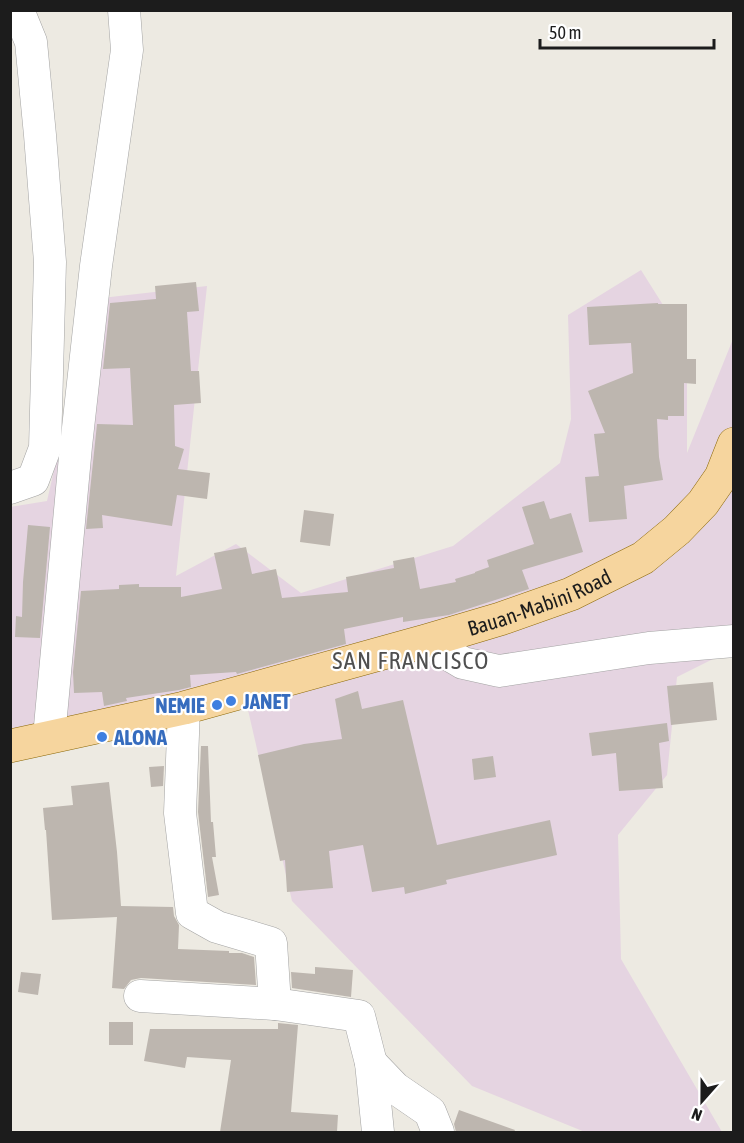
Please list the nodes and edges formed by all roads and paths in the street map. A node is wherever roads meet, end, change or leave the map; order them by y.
1 (18, 10) edge
2 (124, 10) edge
3 (734, 444) edge
4 (10, 488) edge
5 (734, 640) edge
6 (426, 641) junction
7 (184, 708) junction
8 (49, 737) junction
9 (10, 746) edge
10 (140, 996) dead end
11 (275, 1004) junction
12 (371, 1063) junction
13 (378, 1132) edge
14 (438, 1132) edge

1 - 4 street
2 - 8 street
3 - 6 main road, Bauan-Mabini Road
5 - 6 street
6 - 7 main road, Bauan-Mabini Road
7 - 8 main road, Bauan-Mabini Road
7 - 11 street
8 - 9 main road, Bauan-Mabini Road
10 - 11 street
11 - 12 street
12 - 13 street
12 - 14 street

